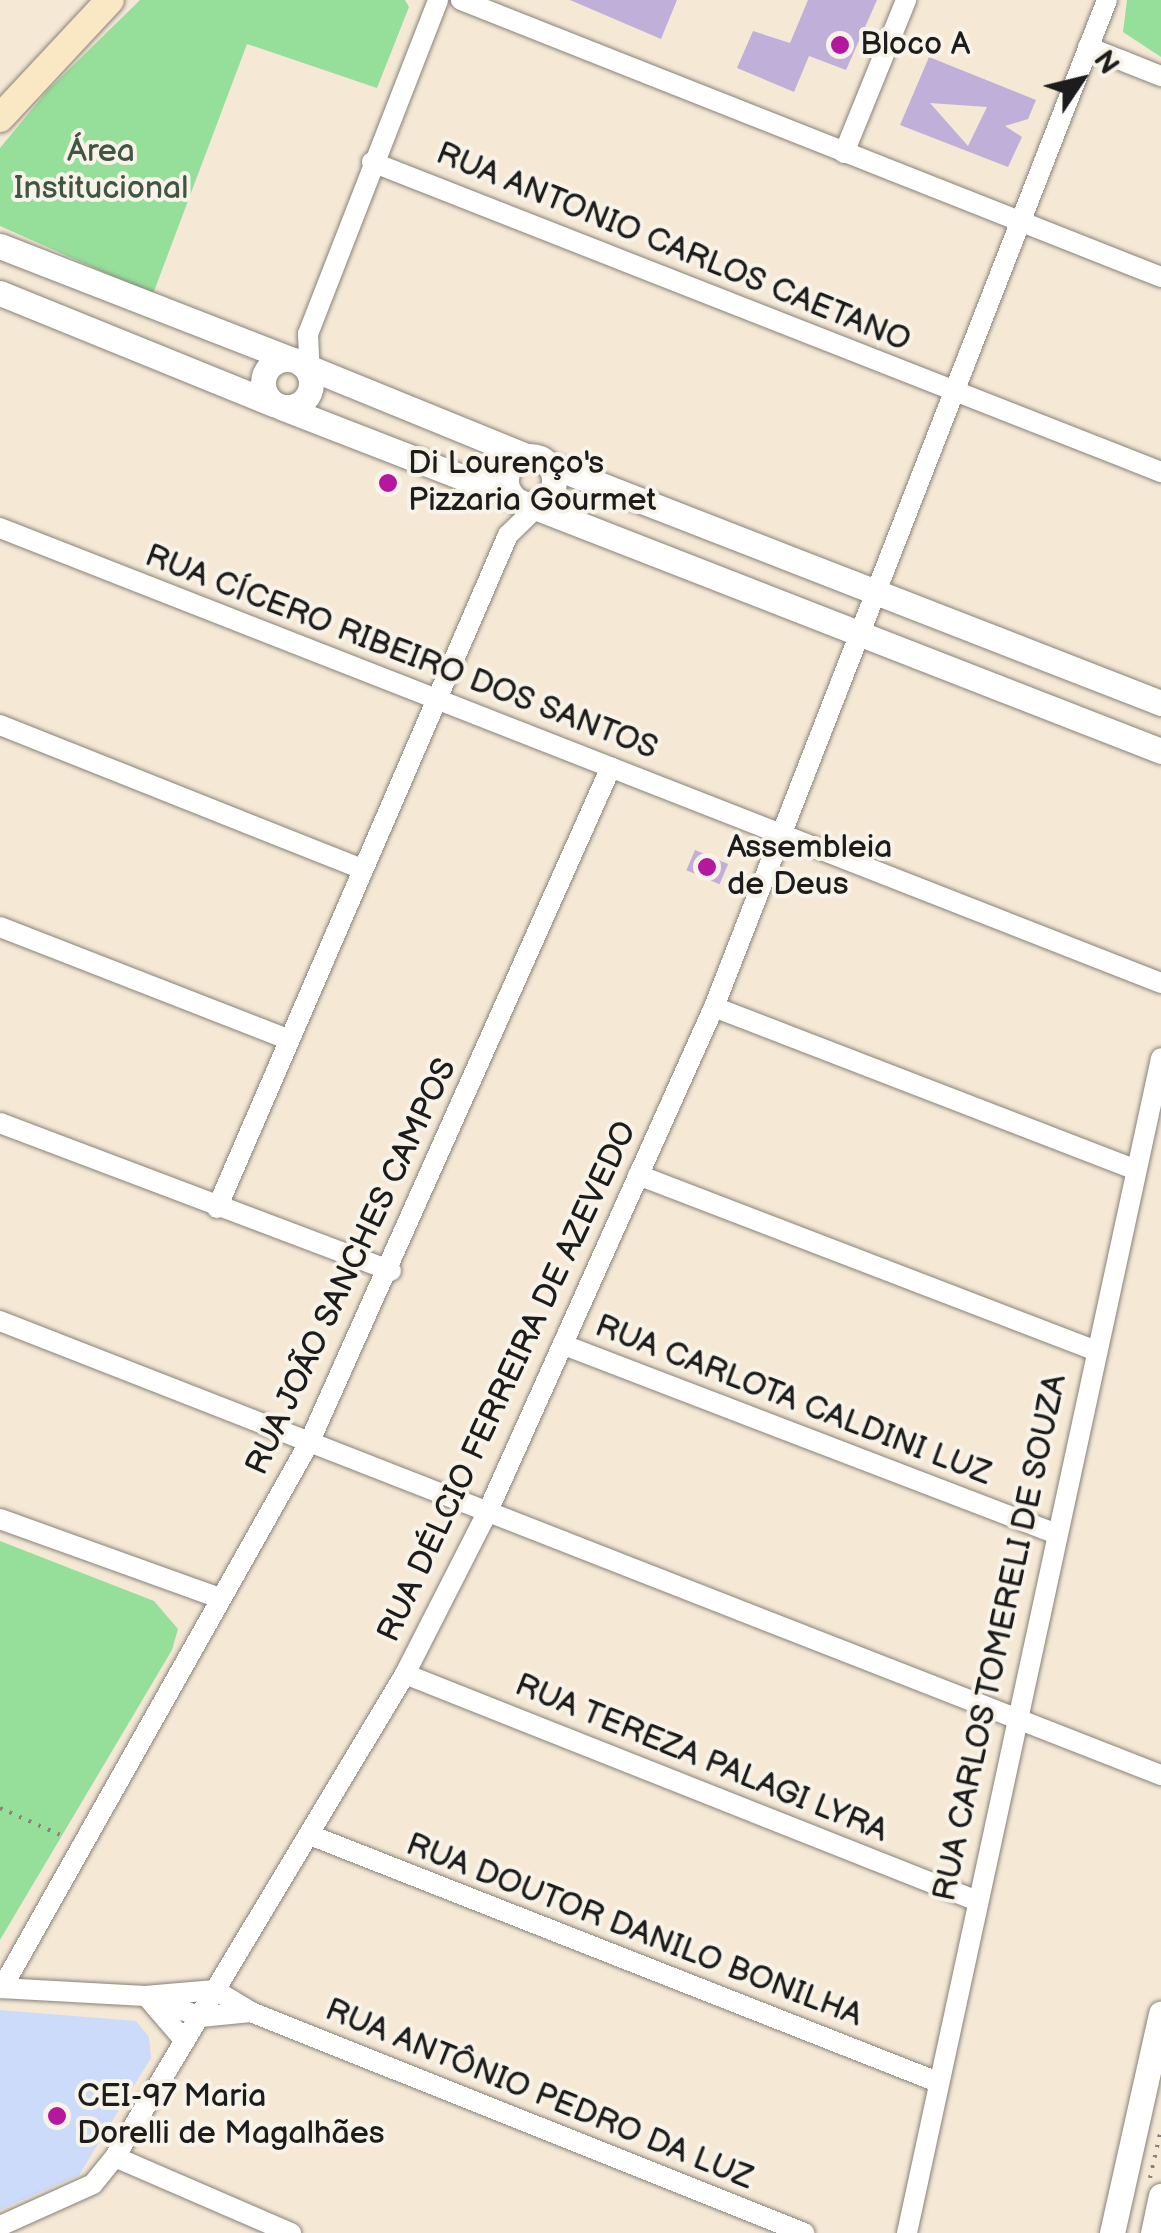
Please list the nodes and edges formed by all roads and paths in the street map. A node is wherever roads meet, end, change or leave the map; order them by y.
1 (110, 0) edge
2 (438, 0) edge
3 (460, 0) edge
4 (906, 0) edge
5 (1106, 0) edge
6 (1088, 47) junction
7 (1161, 76) edge
8 (0, 118) edge
9 (844, 152) junction
10 (372, 162) junction
11 (1019, 221) junction
12 (0, 246) edge
13 (1161, 277) edge
14 (0, 293) edge
15 (295, 365) junction
16 (952, 391) junction
17 (277, 405) junction
18 (538, 460) junction
19 (1161, 472) edge
20 (522, 497) junction
21 (0, 528) edge
22 (508, 535) junction
23 (874, 592) junction
24 (858, 633) junction
25 (434, 699) junction
26 (1161, 703) edge
27 (0, 726) edge
28 (1161, 751) edge
29 (611, 767) junction
30 (782, 832) junction
31 (361, 869) junction
32 (0, 927) edge
33 (1161, 983) edge
34 (714, 1006) junction
35 (288, 1039) junction
36 (1161, 1058) edge
37 (0, 1123) edge
38 (1134, 1169) junction
39 (638, 1175) junction
40 (217, 1208) junction
41 (391, 1271) junction
42 (0, 1321) edge
43 (564, 1345) junction
44 (1094, 1350) junction
45 (309, 1443) junction
46 (488, 1511) junction
47 (0, 1519) edge
48 (1057, 1534) junction
49 (220, 1598) junction
50 (405, 1674) junction
51 (1019, 1717) junction
52 (1161, 1775) edge
53 (0, 1808) edge
54 (310, 1835) junction
55 (81, 1844) junction
56 (974, 1900) junction
57 (229, 1968) junction
58 (1, 1988) edge
59 (215, 1990) junction
60 (145, 1996) junction
61 (251, 2012) junction
62 (1161, 2014) edge
63 (200, 2016) junction
64 (185, 2041) junction
65 (936, 2082) junction
66 (115, 2156) junction
67 (1161, 2196) edge
68 (0, 2226) edge
69 (291, 2233) edge
70 (804, 2233) edge
71 (907, 2233) edge
72 (1112, 2233) edge
73 (1153, 2233) edge

1 - 8 main road
2 - 10 street
3 - 9 street
4 - 9 street
5 - 6 street, RUA DÉLCIO FERREIRA DE AZEVEDO
6 - 7 street
6 - 11 street, RUA DÉLCIO FERREIRA DE AZEVEDO
9 - 11 street
10 - 15 street
10 - 16 street, RUA ANTONIO CARLOS CAETANO
11 - 13 street
11 - 16 street, RUA DÉLCIO FERREIRA DE AZEVEDO
12 - 15 street
14 - 17 street
15 - 17 street
15 - 17 street
15 - 18 street
16 - 19 street, RUA ANTONIO CARLOS CAETANO
16 - 23 street, RUA DÉLCIO FERREIRA DE AZEVEDO
17 - 20 street
18 - 20 street
18 - 20 street
18 - 23 street
20 - 22 street
20 - 22 street
20 - 24 street
21 - 25 street, RUA CÍCERO RIBEIRO DOS SANTOS
22 - 25 street
23 - 24 street, RUA DÉLCIO FERREIRA DE AZEVEDO
23 - 26 street
24 - 28 street
24 - 30 street, RUA DÉLCIO FERREIRA DE AZEVEDO
25 - 29 street, RUA CÍCERO RIBEIRO DOS SANTOS
25 - 31 street
27 - 31 street
29 - 30 street, RUA CÍCERO RIBEIRO DOS SANTOS
29 - 41 street, RUA JOÃO SANCHES CAMPOS
30 - 33 street, RUA CÍCERO RIBEIRO DOS SANTOS
30 - 34 street, RUA DÉLCIO FERREIRA DE AZEVEDO
31 - 35 street
32 - 35 street
34 - 38 street
34 - 39 street, RUA DÉLCIO FERREIRA DE AZEVEDO
35 - 40 street
36 - 38 street, RUA CARLOS TOMERELI DE SOUZA
37 - 40 street
38 - 44 street, RUA CARLOS TOMERELI DE SOUZA
39 - 43 street, RUA DÉLCIO FERREIRA DE AZEVEDO
39 - 44 street
40 - 41 street
41 - 45 street, RUA JOÃO SANCHES CAMPOS
42 - 45 street
43 - 46 street, RUA DÉLCIO FERREIRA DE AZEVEDO
43 - 48 street, RUA CARLOTA CALDINI LUZ
44 - 48 street, RUA CARLOS TOMERELI DE SOUZA
45 - 46 street
45 - 49 street, RUA JOÃO SANCHES CAMPOS
46 - 50 street, RUA DÉLCIO FERREIRA DE AZEVEDO
46 - 51 street
47 - 49 street
48 - 51 street, RUA CARLOS TOMERELI DE SOUZA
49 - 55 street, RUA JOÃO SANCHES CAMPOS
50 - 54 street, RUA DÉLCIO FERREIRA DE AZEVEDO
50 - 56 street, RUA TEREZA PALAGI LYRA
51 - 52 street
51 - 56 street, RUA CARLOS TOMERELI DE SOUZA
53 - 55 path
54 - 57 street, RUA DÉLCIO FERREIRA DE AZEVEDO
54 - 65 street, RUA DOUTOR DANILO BONILHA
55 - 58 street, RUA JOÃO SANCHES CAMPOS
56 - 65 street, RUA CARLOS TOMERELI DE SOUZA
57 - 59 street, RUA DÉLCIO FERREIRA DE AZEVEDO
57 - 61 street
58 - 60 street, RUA ANTÔNIO PEDRO DA LUZ
59 - 60 street, RUA ANTÔNIO PEDRO DA LUZ
59 - 61 street, RUA ANTÔNIO PEDRO DA LUZ
59 - 63 street, RUA DÉLCIO FERREIRA DE AZEVEDO
60 - 63 street, RUA ANTÔNIO PEDRO DA LUZ
60 - 64 street
61 - 63 street, RUA ANTÔNIO PEDRO DA LUZ
61 - 70 street, RUA ANTÔNIO PEDRO DA LUZ
62 - 72 street
63 - 64 street, RUA DÉLCIO FERREIRA DE AZEVEDO
64 - 66 street, RUA DÉLCIO FERREIRA DE AZEVEDO
65 - 71 street, RUA CARLOS TOMERELI DE SOUZA
66 - 68 street, RUA DÉLCIO FERREIRA DE AZEVEDO
66 - 69 street
67 - 73 street

